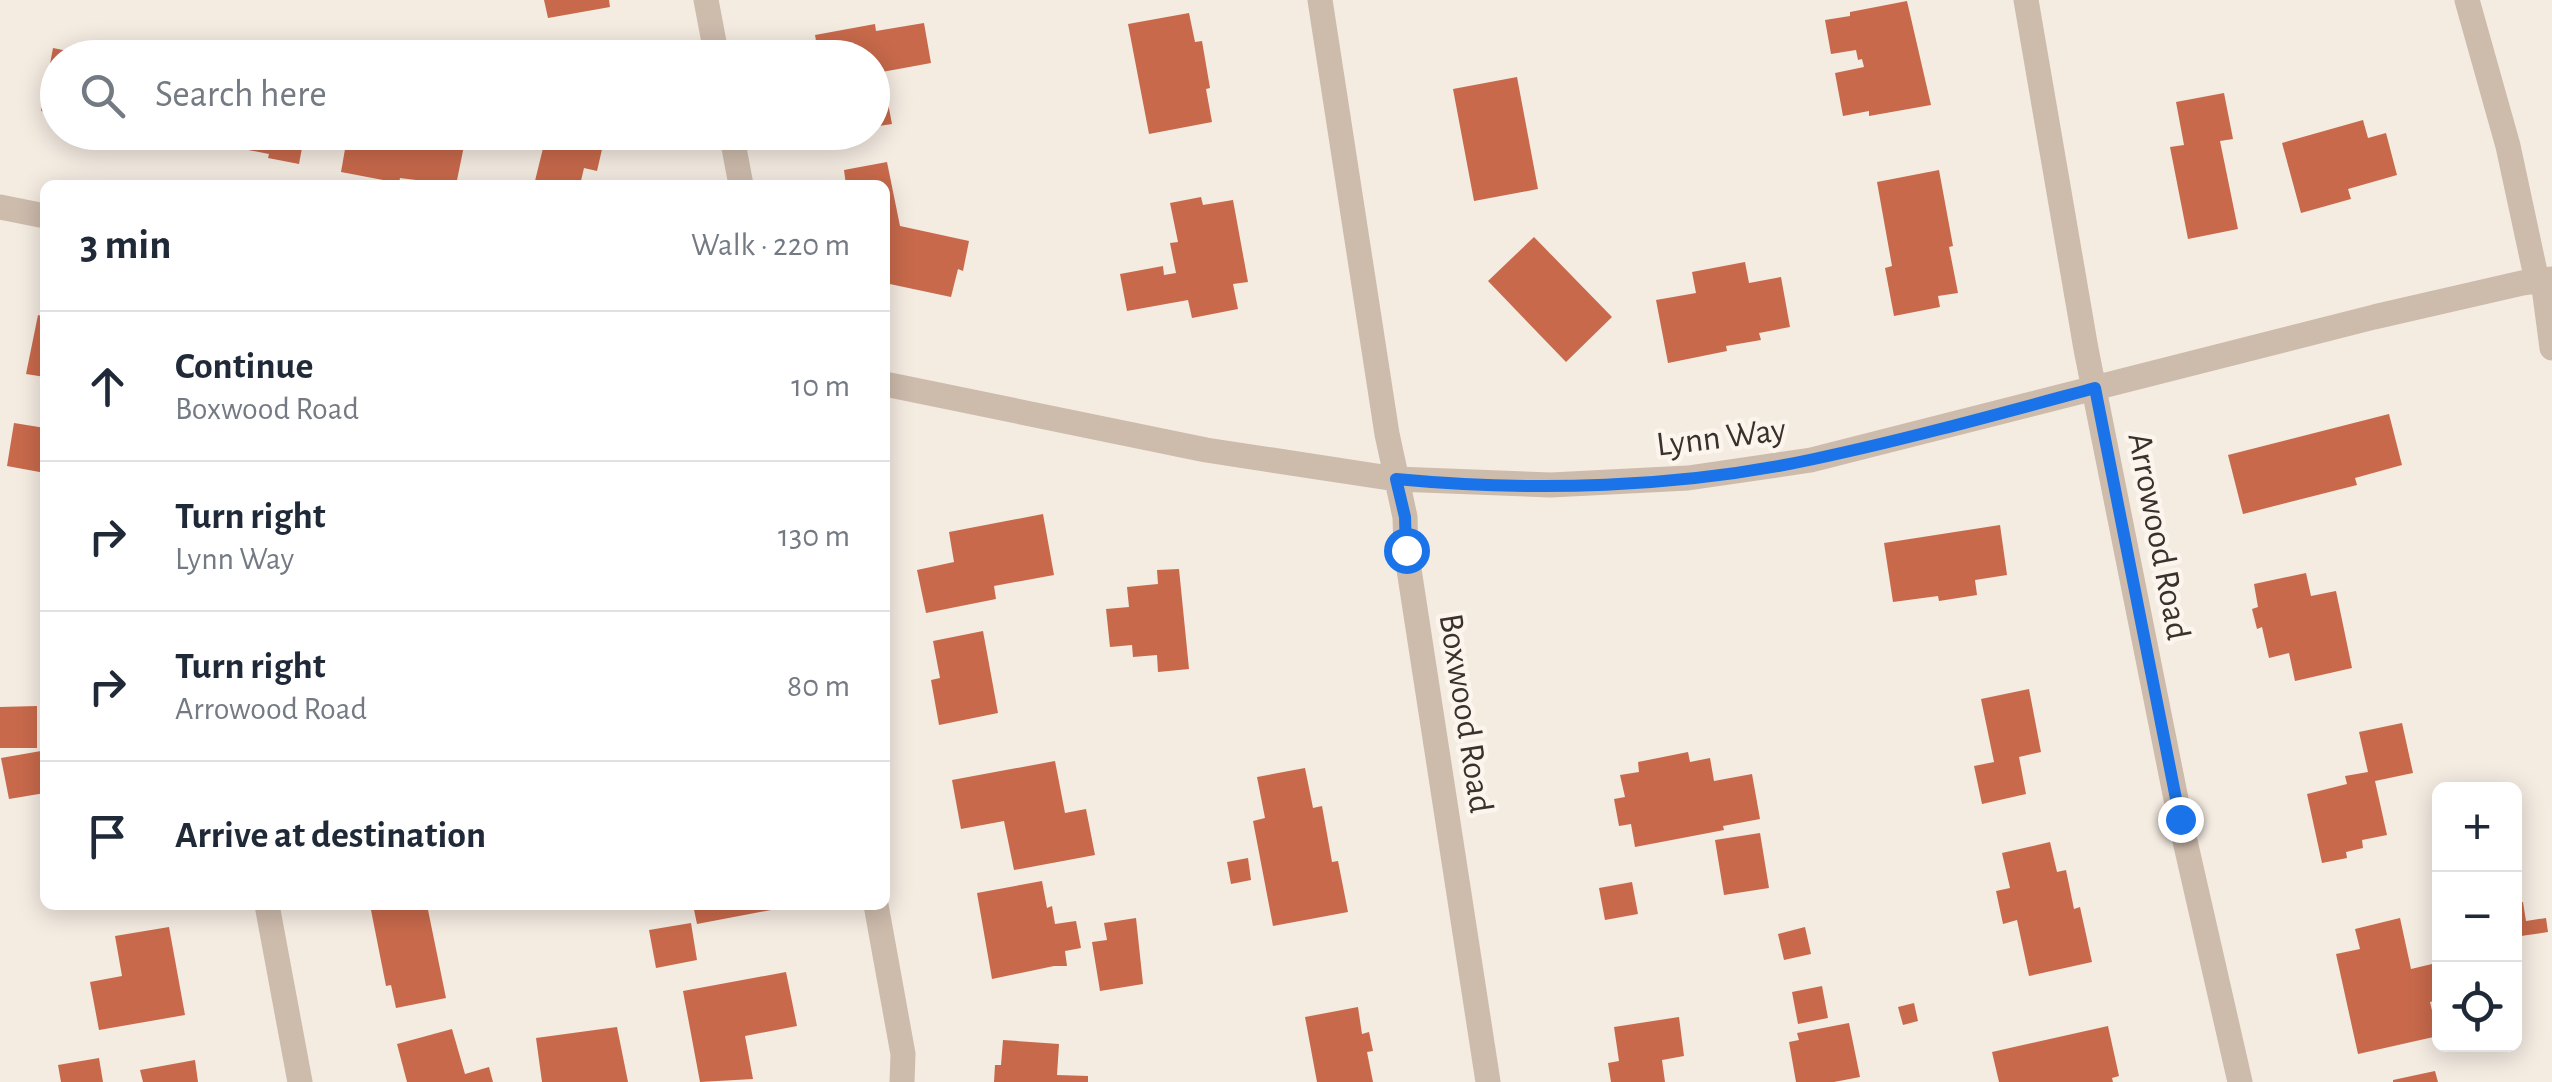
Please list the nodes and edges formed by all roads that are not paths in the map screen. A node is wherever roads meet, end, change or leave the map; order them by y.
1 (706, 0) edge
2 (1320, 0) edge
3 (2026, 0) edge
4 (2468, 0) edge
5 (714, 40) edge
6 (734, 150) edge
7 (740, 180) edge
8 (0, 207) edge
9 (40, 215) edge
10 (2544, 280) edge
11 (2552, 348) edge
12 (890, 385) edge
13 (2095, 388) junction
14 (1396, 479) junction
15 (268, 910) edge
16 (877, 910) edge
17 (300, 1082) edge
18 (902, 1082) edge
19 (1488, 1082) edge
20 (2240, 1082) edge

1 - 5 street
2 - 14 street, Boxwood Road
3 - 13 street, Arrowood Road
4 - 10 street
6 - 7 street
8 - 9 street
10 - 11 street
10 - 13 street, Lynn Way
12 - 14 street, Lynn Way
13 - 14 street, Lynn Way
13 - 20 street, Arrowood Road
14 - 19 street, Boxwood Road
15 - 17 street
16 - 18 street

